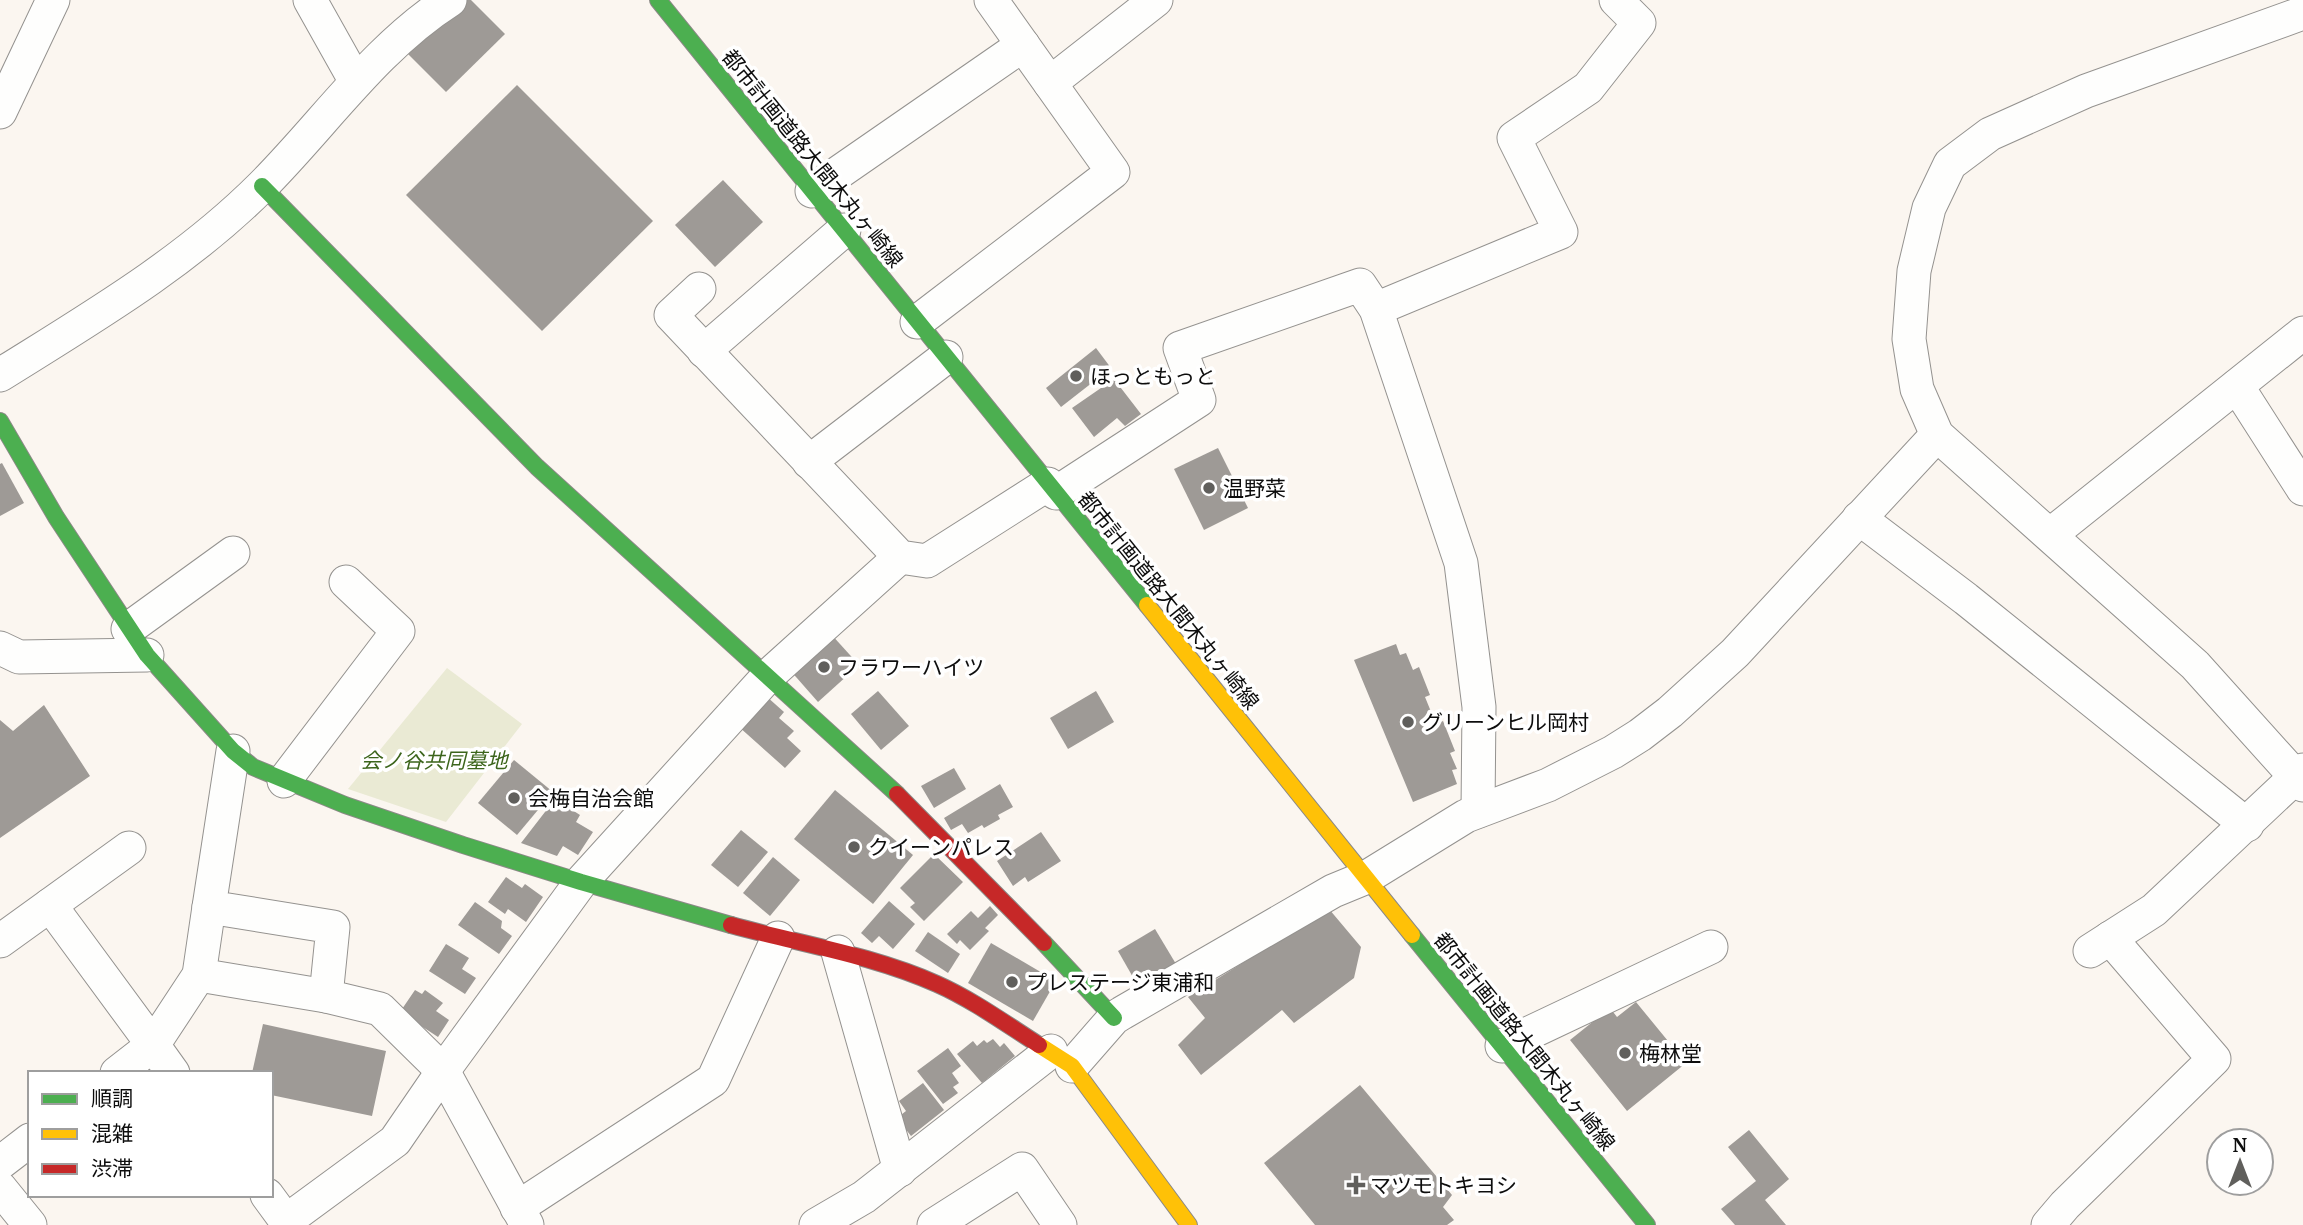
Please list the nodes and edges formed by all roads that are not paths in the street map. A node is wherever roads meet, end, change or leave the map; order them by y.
1 (53, 0) edge
2 (310, 0) edge
3 (450, 0) edge
4 (658, 0) edge
5 (991, 0) edge
6 (1156, 0) edge
7 (1616, 0) edge
8 (2303, 13) edge
9 (1023, 45) junction
10 (356, 82) junction
11 (1050, 83) junction
12 (0, 112) edge
13 (262, 186) junction
14 (812, 191) junction
15 (844, 230) junction
16 (699, 289) dead end
17 (1376, 309) junction
18 (918, 322) junction
19 (2303, 333) edge
20 (705, 351) junction
21 (946, 356) junction
22 (0, 375) edge
23 (2237, 386) junction
24 (0, 421) edge
25 (1937, 435) junction
26 (809, 461) junction
27 (1052, 488) junction
28 (2303, 489) edge
29 (1859, 518) junction
30 (2050, 535) junction
31 (233, 553) dead end
32 (900, 557) junction
33 (346, 582) dead end
34 (128, 629) junction
35 (0, 648) edge
36 (147, 656) junction
37 (768, 676) junction
38 (233, 751) junction
39 (2301, 777) edge
40 (284, 781) junction
41 (1478, 811) junction
42 (2247, 825) junction
43 (129, 848) dead end
44 (1367, 877) junction
45 (581, 881) junction
46 (50, 905) junction
47 (209, 907) junction
48 (778, 938) junction
49 (0, 941) edge
50 (1711, 947) dead end
51 (838, 952) junction
52 (199, 975) junction
53 (327, 996) junction
54 (1114, 1018) junction
55 (153, 1045) junction
56 (1502, 1046) junction
57 (1061, 1059) junction
58 (120, 1071) edge
59 (172, 1071) edge
60 (443, 1071) junction
61 (28, 1142) edge
62 (0, 1163) edge
63 (900, 1170) junction
64 (0, 1188) edge
65 (281, 1214) edge
66 (522, 1217) edge
67 (828, 1222) edge
68 (30, 1225) edge
69 (934, 1225) edge
70 (1060, 1225) edge
71 (1189, 1225) edge
72 (1647, 1225) edge
73 (2048, 1225) edge

1 - 12 street
2 - 10 street
3 - 10 street
4 - 14 street, 都市計画道路大間木丸ヶ崎線
5 - 9 street
6 - 11 street
7 - 17 street
8 - 25 street
9 - 11 street
9 - 14 street
10 - 13 street
11 - 18 street
13 - 22 street
13 - 37 street
14 - 15 street, 都市計画道路大間木丸ヶ崎線
15 - 18 street, 都市計画道路大間木丸ヶ崎線
15 - 20 street
16 - 20 street
17 - 27 street
17 - 41 street
18 - 21 street, 都市計画道路大間木丸ヶ崎線
19 - 23 street
20 - 26 street
21 - 26 street
21 - 27 street, 都市計画道路大間木丸ヶ崎線
23 - 28 street
23 - 30 street
24 - 34 street
25 - 29 street
25 - 30 street
26 - 32 street
27 - 32 street
27 - 44 street, 都市計画道路大間木丸ヶ崎線
29 - 41 street
29 - 42 street
30 - 39 street
31 - 34 street
32 - 37 street
33 - 40 street
34 - 36 street
35 - 36 street
36 - 38 street
37 - 45 street
37 - 54 street
38 - 40 street
38 - 47 street
39 - 42 street
40 - 45 street
41 - 44 street
42 - 73 street
43 - 46 street
44 - 54 street
44 - 56 street, 都市計画道路大間木丸ヶ崎線
45 - 48 street
45 - 60 street
46 - 49 street
46 - 55 street
47 - 52 street
47 - 53 street
48 - 51 street
48 - 66 street
50 - 56 street
51 - 57 street
51 - 63 street
52 - 53 street
52 - 55 street
53 - 60 street
54 - 57 street
55 - 58 street
55 - 59 street
56 - 72 street, 都市計画道路大間木丸ヶ崎線
57 - 63 street
57 - 71 street
60 - 65 street
60 - 66 street
61 - 62 street
63 - 67 street
64 - 68 street
69 - 70 street

